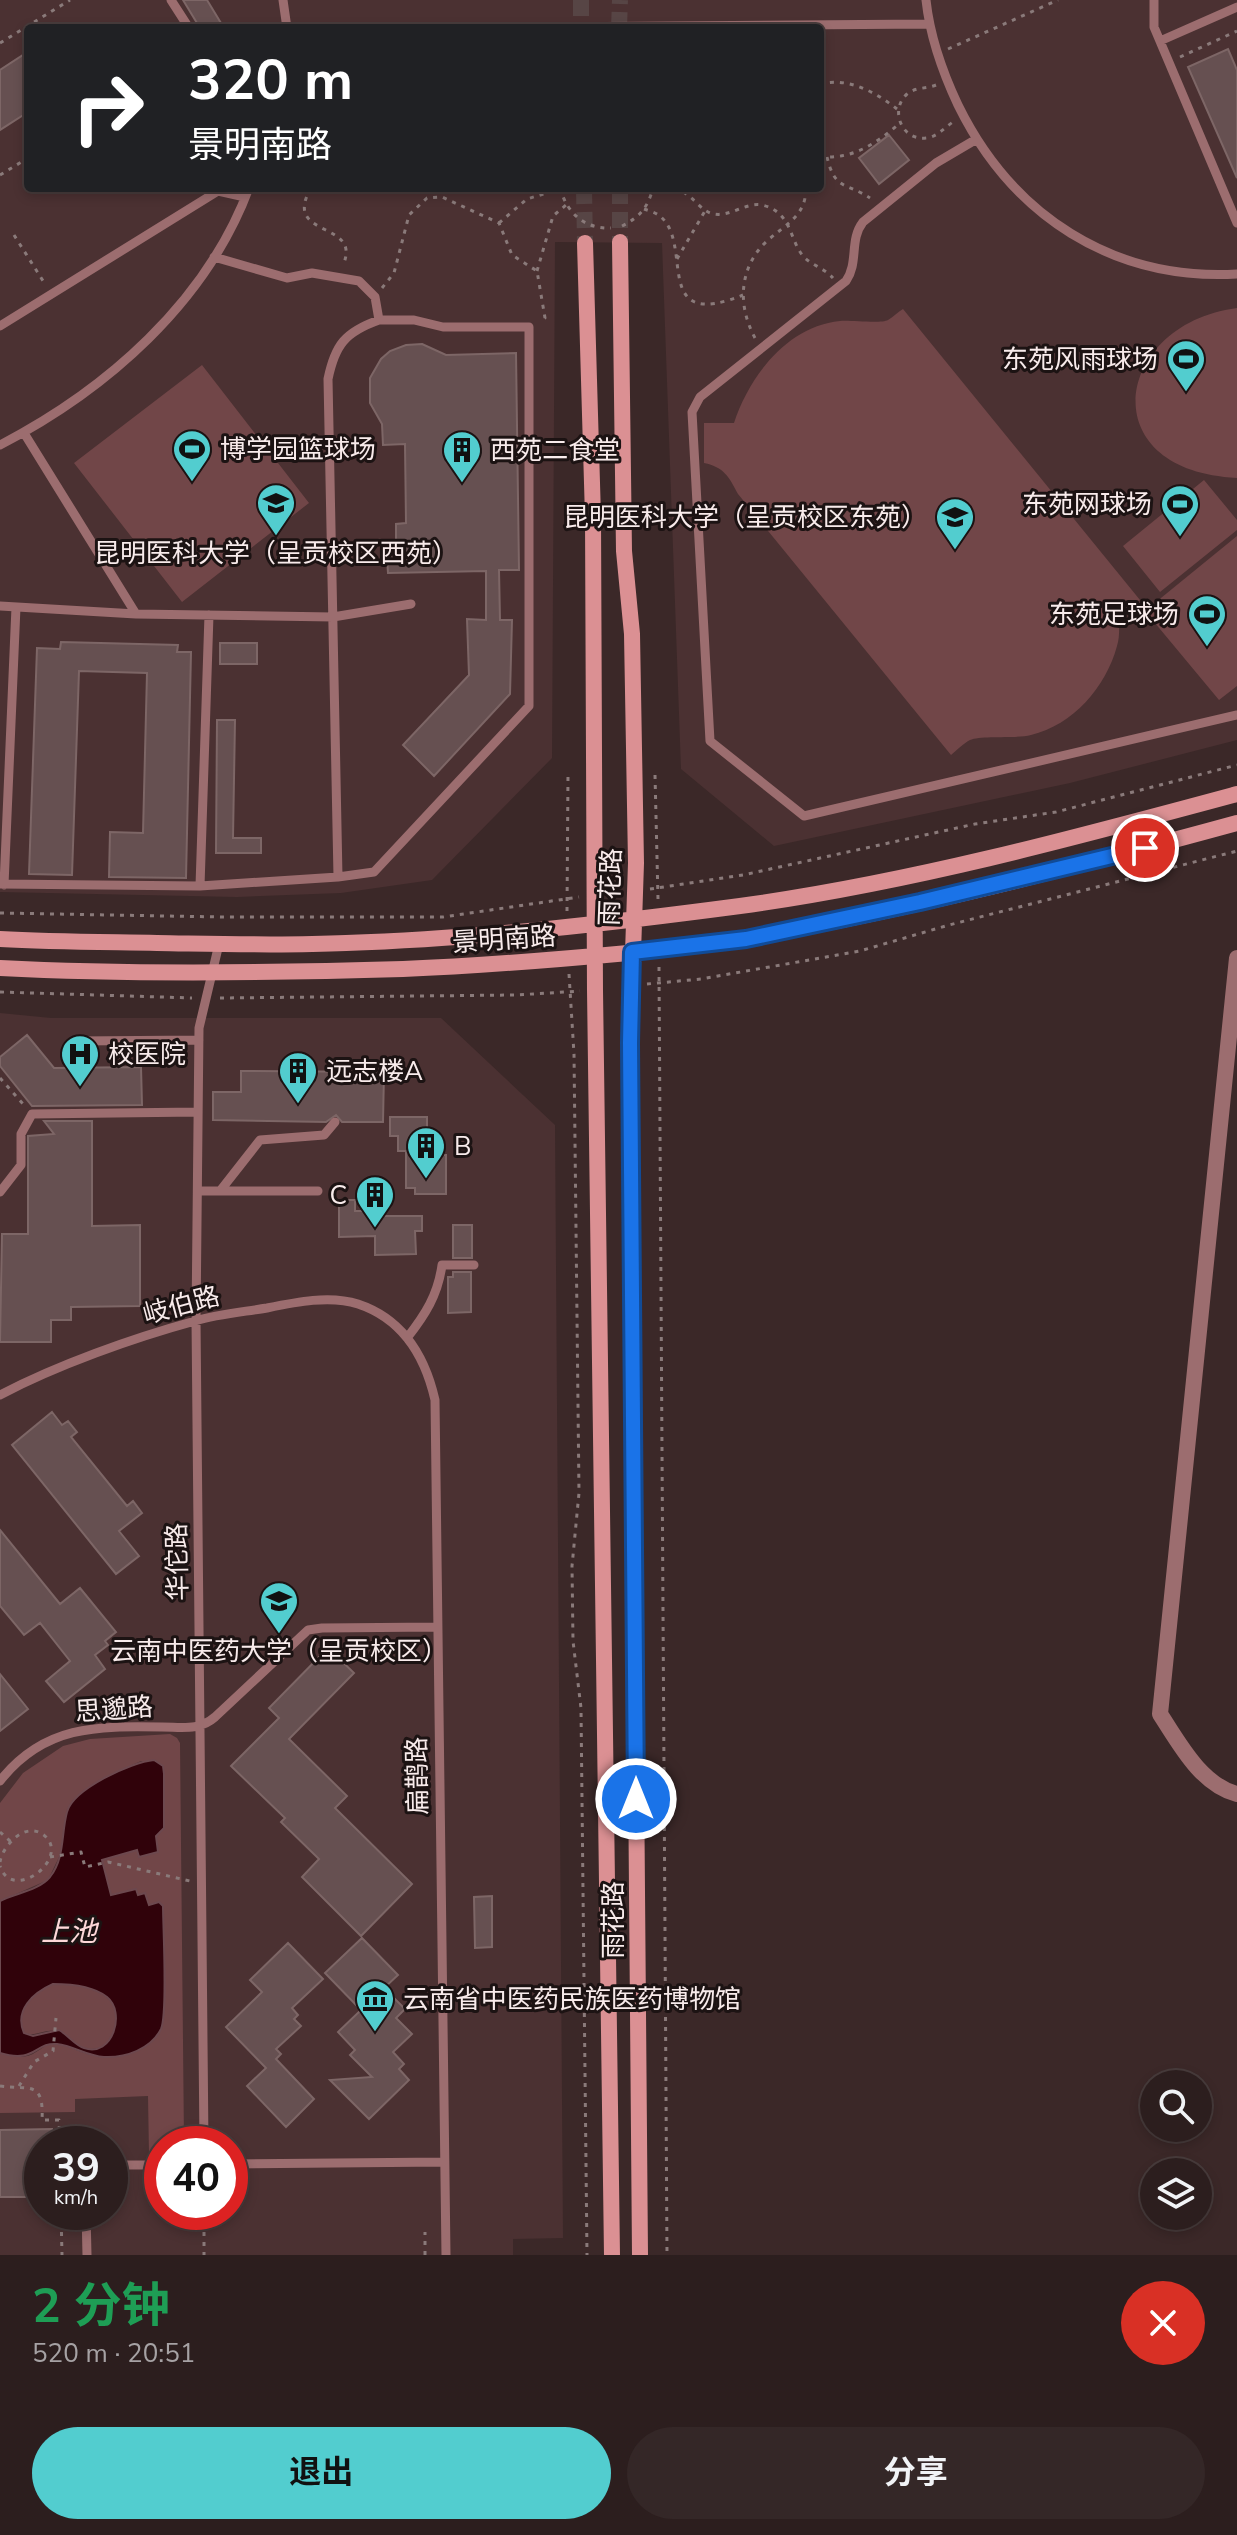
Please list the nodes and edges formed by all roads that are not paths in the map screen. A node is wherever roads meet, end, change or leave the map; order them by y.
1 (171, 0) edge
2 (283, 0) edge
3 (926, 0) edge
4 (1154, 0) edge
5 (1237, 7) edge
6 (186, 24) edge
7 (286, 24) edge
8 (929, 24) junction
9 (824, 25) edge
10 (1160, 41) junction
11 (975, 140) junction
12 (216, 192) edge
13 (247, 192) edge
14 (1237, 223) edge
15 (620, 242) tunnel mouth
16 (585, 243) tunnel mouth
17 (214, 257) junction
18 (1237, 274) edge
19 (379, 320) junction
20 (0, 326) edge
21 (24, 433) junction
22 (0, 445) edge
23 (411, 604) dead end
24 (0, 606) edge
25 (16, 607) junction
26 (136, 614) junction
27 (209, 615) junction
28 (333, 617) junction
29 (1237, 715) edge
30 (1237, 794) edge
31 (1237, 823) edge
32 (338, 877) junction
33 (2, 884) edge
34 (200, 886) junction
35 (634, 918) junction
36 (595, 922) junction
37 (0, 939) edge
38 (219, 944) junction
39 (632, 952) junction
40 (595, 956) junction
41 (1237, 958) edge
42 (0, 968) edge
43 (212, 973) junction
44 (199, 1040) junction
45 (78, 1041) dead end
46 (1233, 1042) edge
47 (198, 1112) junction
48 (335, 1122) dead end
49 (198, 1191) junction
50 (220, 1191) junction
51 (318, 1191) dead end
52 (0, 1192) edge
53 (474, 1265) dead end
54 (381, 1314) joint
55 (196, 1320) junction
56 (407, 1338) junction
57 (0, 1395) edge
58 (437, 1627) junction
59 (200, 1727) junction
60 (0, 1781) edge
61 (1237, 1794) edge
62 (204, 2126) edge
63 (444, 2162) junction
64 (248, 2164) edge
65 (86, 2230) edge
66 (87, 2255) edge
67 (446, 2255) edge
68 (612, 2255) edge
69 (640, 2255) edge

1 - 6 lane
2 - 7 lane
3 - 8 lane
4 - 10 lane
5 - 10 lane
8 - 9 lane
8 - 11 lane
10 - 14 lane
11 - 18 lane
11 - 29 lane
12 - 20 lane
13 - 17 lane
15 - 35 street, 雨花路
16 - 36 street, 雨花路
17 - 19 lane
17 - 21 lane
19 - 28 lane
19 - 32 lane
21 - 22 lane
21 - 26 lane
23 - 28 lane
24 - 25 lane
25 - 26 lane
25 - 33 lane
26 - 27 lane
27 - 28 lane
27 - 34 lane
28 - 32 lane
30 - 35 street, 景明南路
31 - 39 street, 景明南路
32 - 34 lane
33 - 34 lane
35 - 36 street, 景明南路
35 - 39 street, 雨花路
36 - 38 street, 景明南路
36 - 40 street, 雨花路
37 - 38 street, 景明南路
38 - 43 lane, 华佗路
39 - 40 street, 景明南路
39 - 69 street, 雨花路
40 - 43 street, 景明南路
40 - 68 street, 雨花路
41 - 46 street
42 - 43 street, 景明南路
43 - 44 lane, 华佗路
44 - 45 lane
44 - 47 lane, 华佗路
46 - 61 street
47 - 49 lane, 华佗路
47 - 52 lane
48 - 50 lane
49 - 50 lane
49 - 55 lane, 华佗路
50 - 51 lane
53 - 56 lane
54 - 55 lane, 岐伯路
54 - 56 lane, 扁鹊路
55 - 57 lane, 岐伯路
55 - 59 lane, 华佗路
56 - 58 lane, 扁鹊路
58 - 59 lane
58 - 63 lane, 扁鹊路
59 - 60 lane, 思邈路
59 - 62 lane, 华佗路
63 - 64 lane
63 - 67 lane, 扁鹊路
65 - 66 lane

